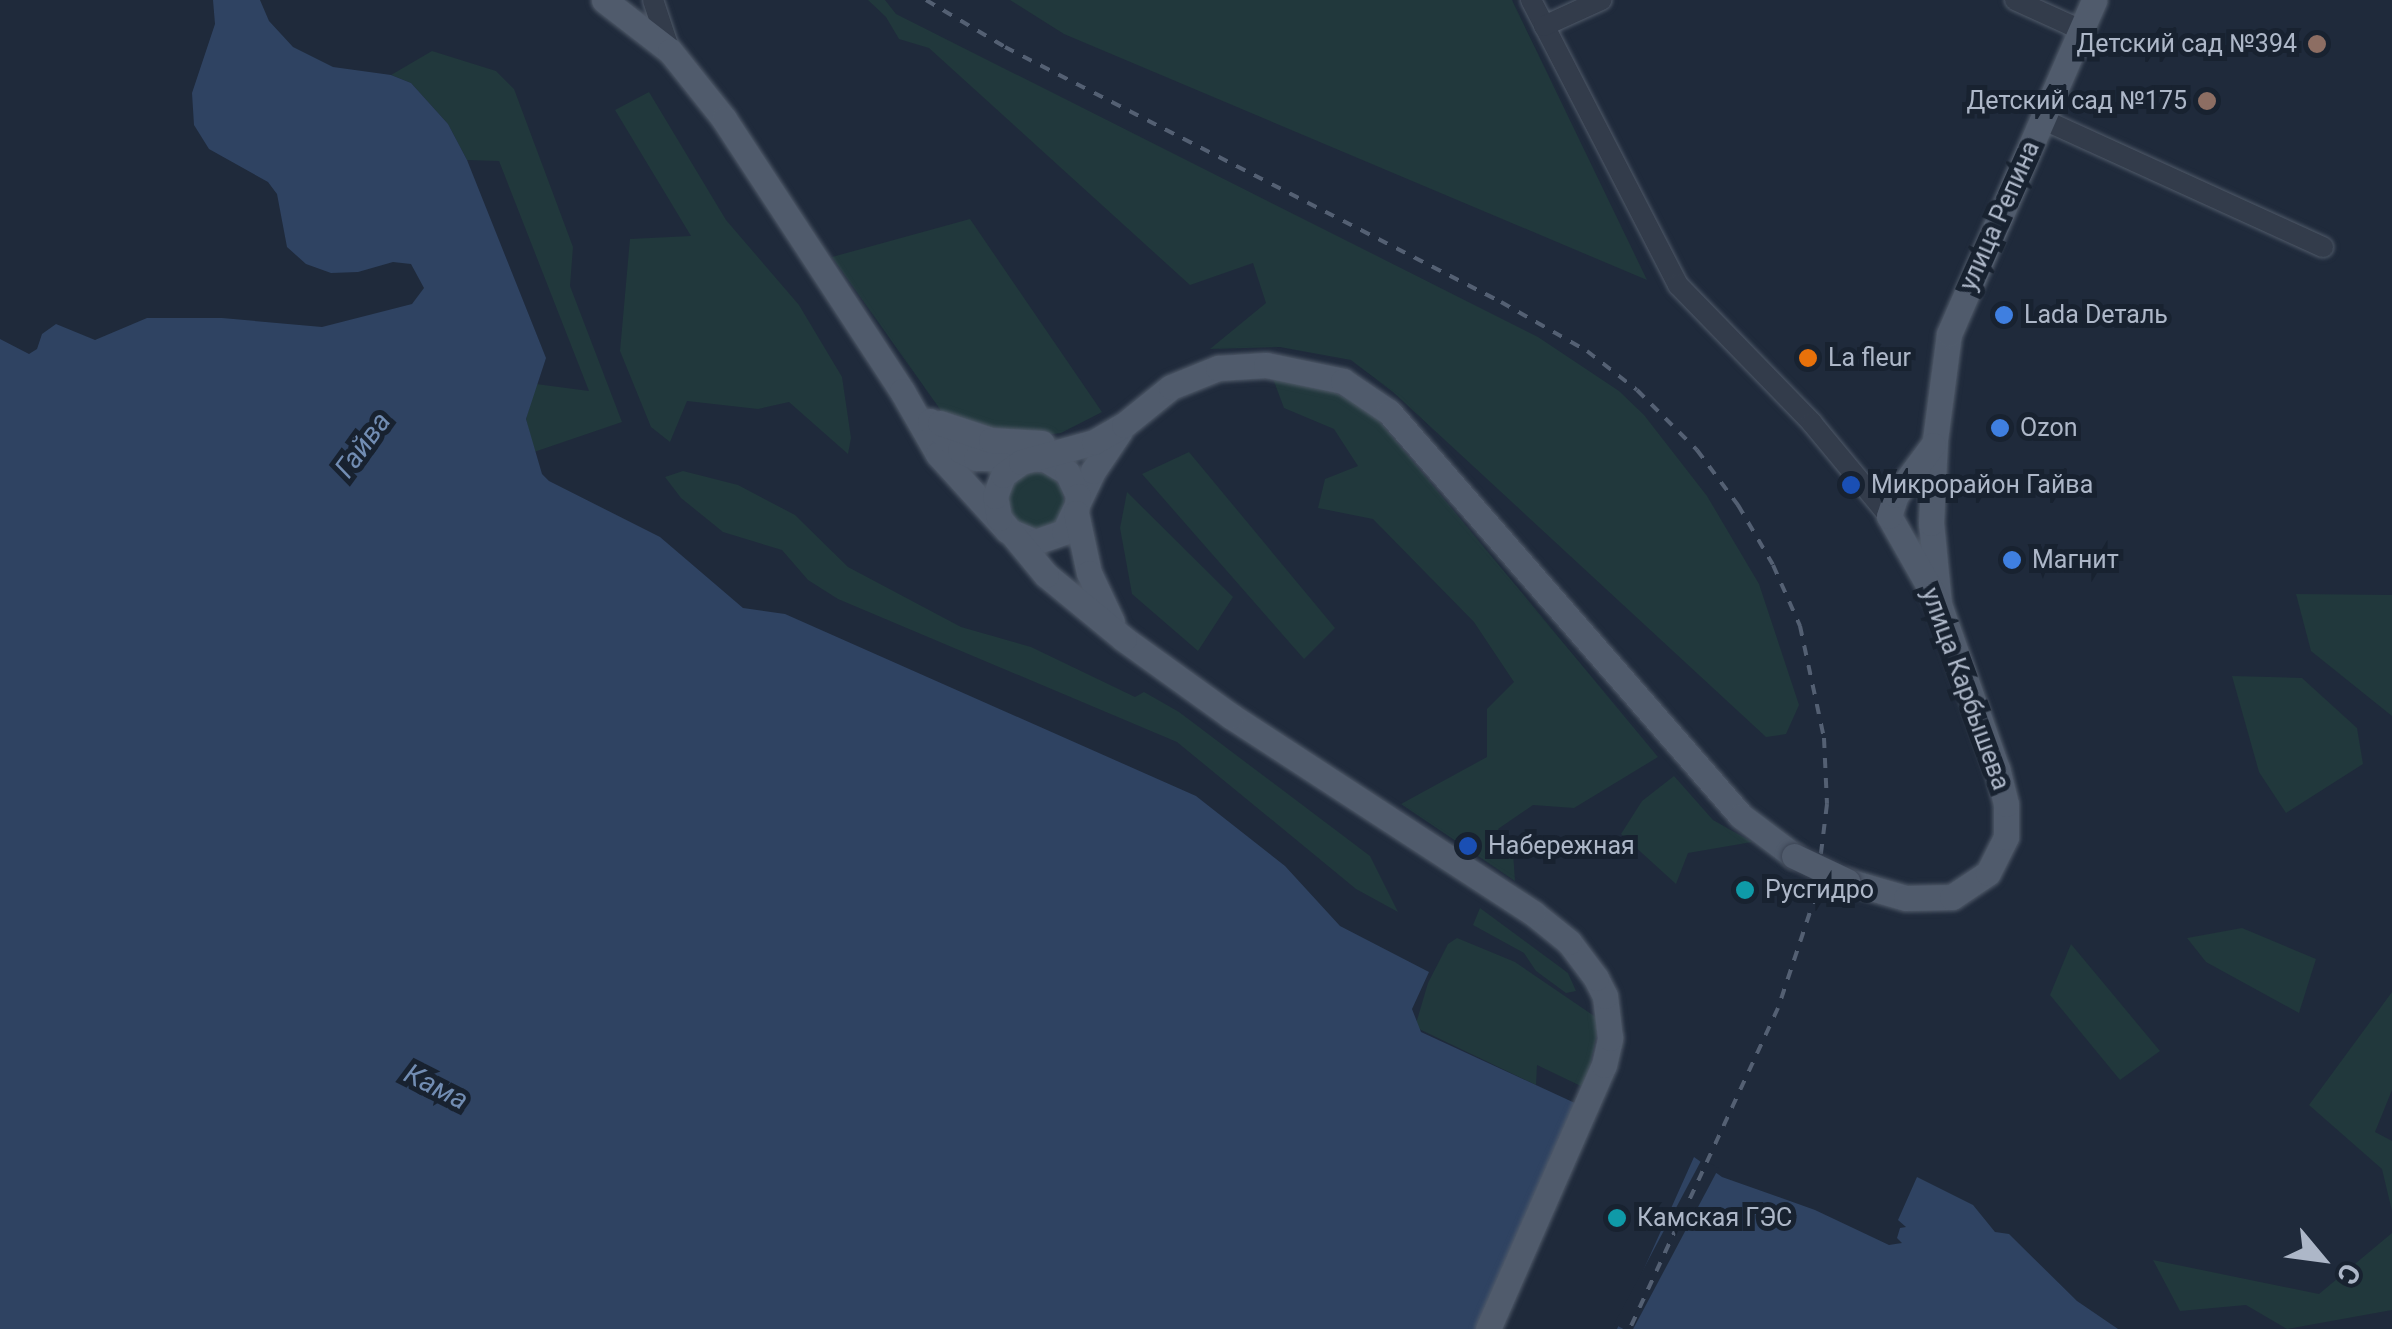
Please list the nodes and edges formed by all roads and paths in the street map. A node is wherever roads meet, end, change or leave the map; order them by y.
1 (604, 0) edge
2 (653, 0) edge
3 (1531, 0) edge
4 (1601, 0) edge
5 (2015, 0) edge
6 (2094, 0) edge
7 (1544, 26) junction
8 (2081, 30) junction
9 (670, 50) junction
10 (2042, 120) junction
11 (2323, 246) dead end
12 (902, 391) junction
13 (1124, 425) junction
14 (1934, 440) junction
15 (1028, 460) junction
16 (1905, 482) junction
17 (1866, 486) junction
18 (1076, 513) junction
19 (1889, 516) junction
20 (1931, 523) junction
21 (1008, 530) junction
22 (1904, 539) junction
23 (1939, 604) junction
24 (1124, 639) junction
25 (1488, 1329) edge

1 - 9 main road
2 - 9 street
3 - 7 street, улица Карбышева
4 - 7 street
5 - 8 street
6 - 8 main road, улица Репина
7 - 17 street, улица Карбышева
8 - 10 main road, улица Репина
9 - 12 main road
10 - 11 street
10 - 14 main road, улица Репина
12 - 13 main road
12 - 15 main road
12 - 21 main road
13 - 15 main road, улица Карбышева
13 - 18 main road, улица Карбышева
13 - 23 main road, улица Карбышева, bridge
14 - 16 main road
14 - 20 main road, улица Репина
15 - 18 main road
15 - 21 main road
16 - 17 street
16 - 19 main road
17 - 19 street, улица Карбышева
18 - 21 main road
18 - 24 main road
19 - 22 main road, улица Карбышева
20 - 22 main road
20 - 23 main road, улица Репина
21 - 24 main road
22 - 23 main road, улица Карбышева
24 - 25 main road

